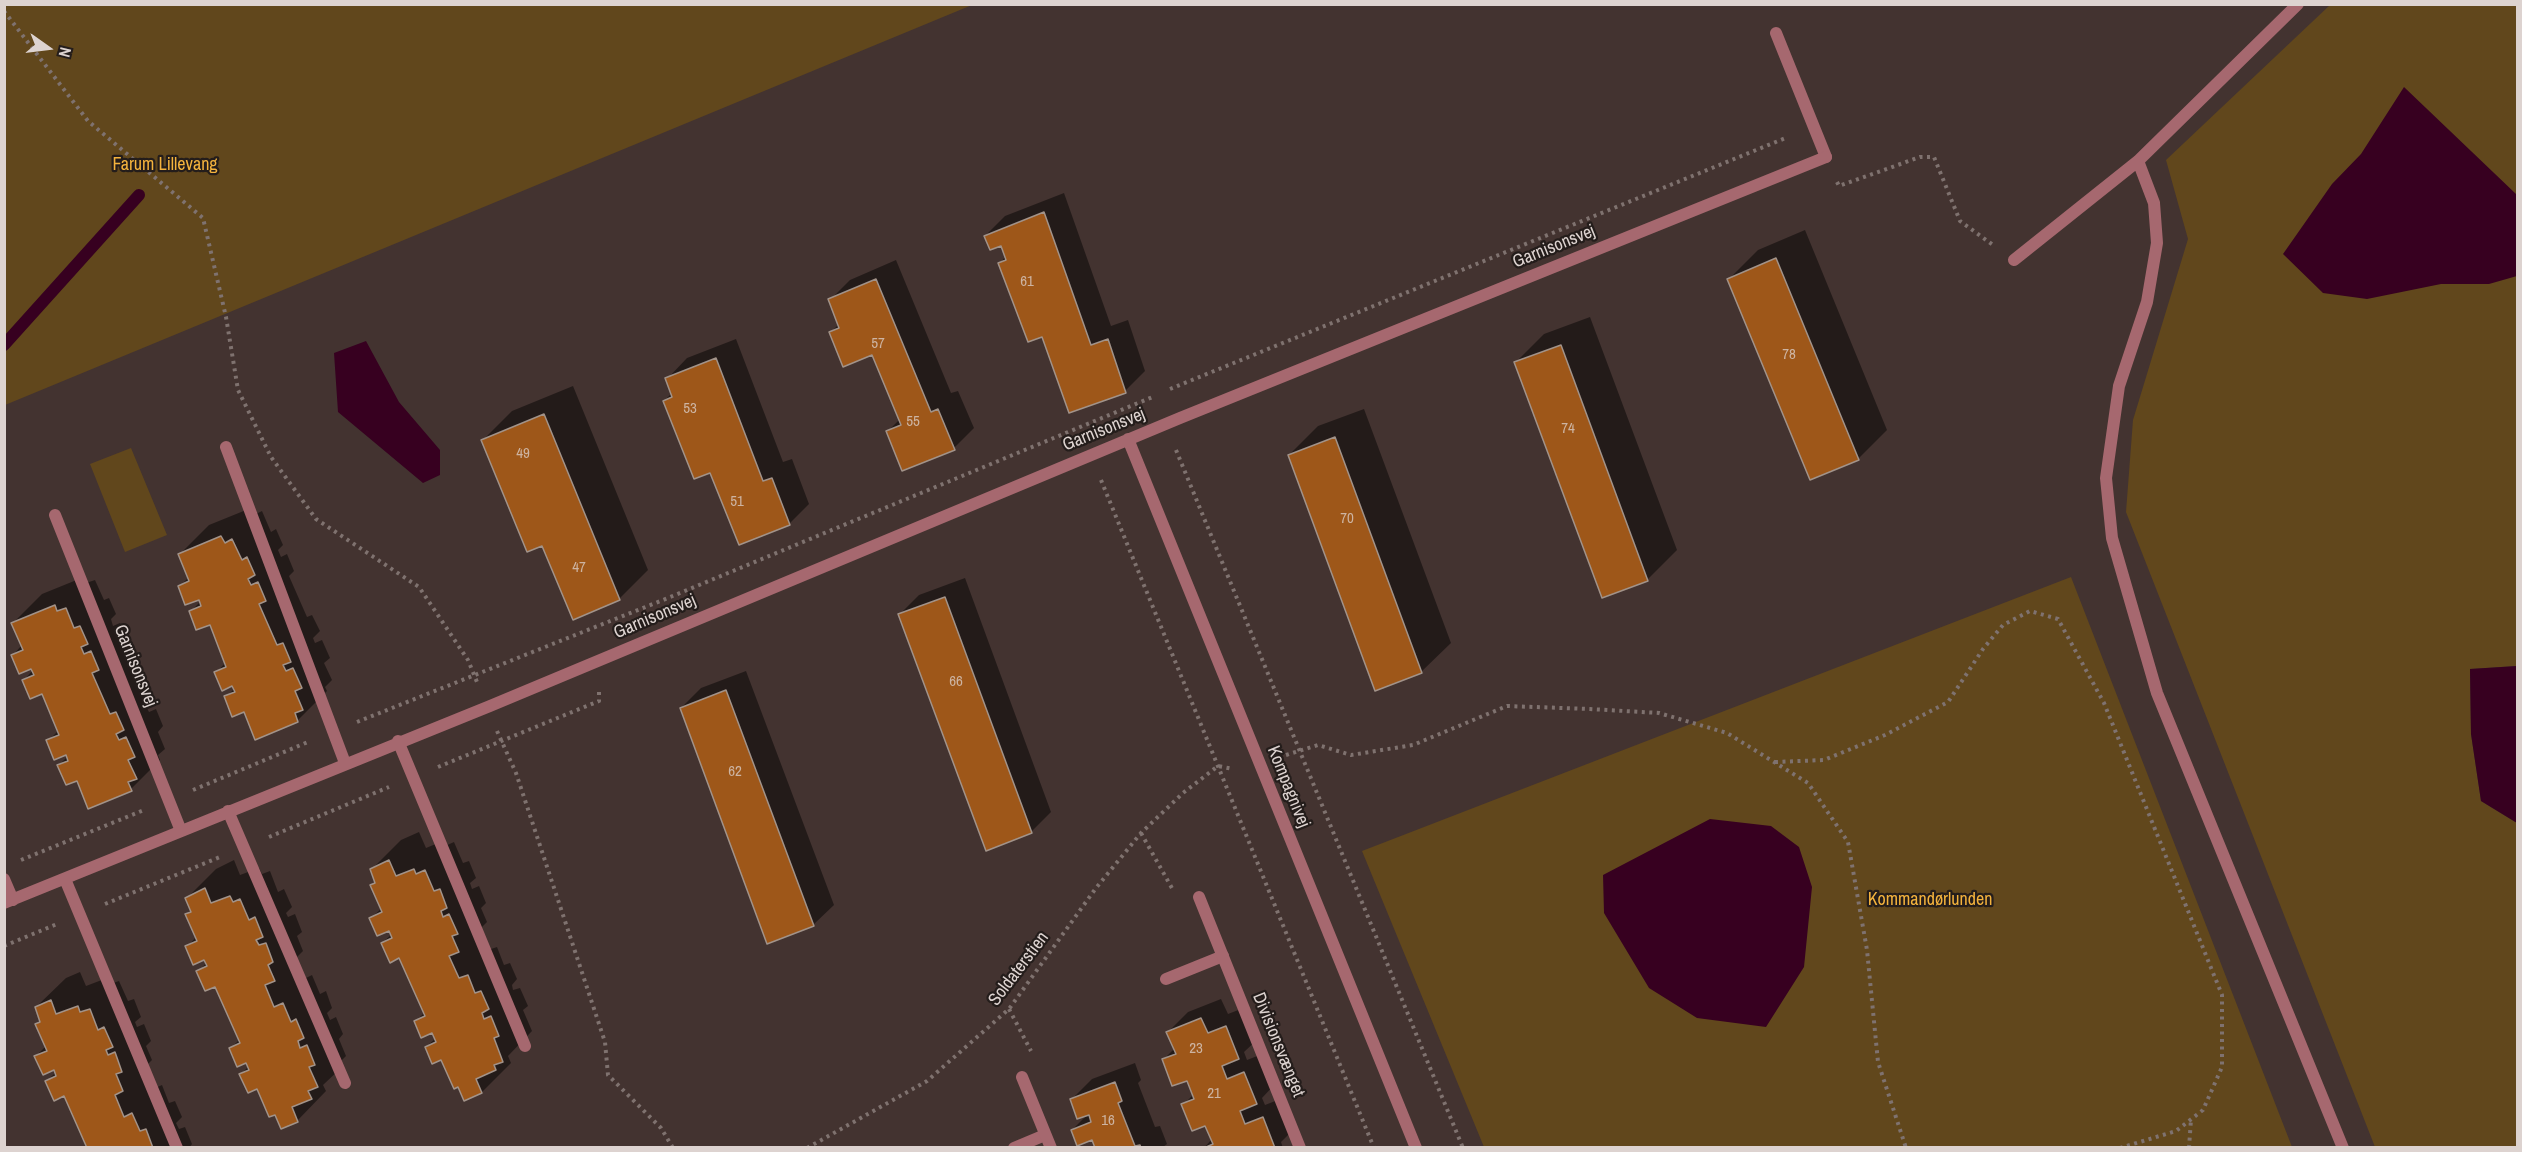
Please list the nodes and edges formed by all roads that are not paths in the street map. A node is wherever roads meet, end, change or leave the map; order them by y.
1 (2298, 4) edge
2 (1776, 33) dead end
3 (2138, 161) junction
4 (2014, 260) road end
5 (1128, 439) junction
6 (226, 447) dead end
7 (55, 515) dead end
8 (398, 741) junction
9 (345, 763) junction
10 (228, 811) junction
11 (181, 831) junction
12 (4, 879) edge
13 (64, 879) junction
14 (1199, 897) road end
15 (9, 902) edge
16 (1223, 957) junction
17 (1166, 979) dead end
18 (525, 1046) dead end
19 (1022, 1077) road end
20 (345, 1083) dead end
21 (1045, 1135) junction
22 (177, 1148) edge
23 (1014, 1148) edge
24 (1050, 1148) edge
25 (1300, 1148) edge
26 (1416, 1148) edge
27 (2343, 1148) edge

1 - 3 street
2 - 5 street, Garnisonsvej
3 - 4 street
3 - 27 street
5 - 8 street, Garnisonsvej
5 - 26 street, Kompagnivej
6 - 9 street
7 - 11 street, Garnisonsvej
8 - 9 street, Garnisonsvej
8 - 18 street
9 - 10 street, Garnisonsvej
10 - 11 street, Garnisonsvej
10 - 20 street
11 - 13 street, Garnisonsvej
12 - 15 street, Garnisonsvej
13 - 15 street, Garnisonsvej
13 - 22 street
14 - 16 street, Divisionsvænget
16 - 17 street
16 - 25 street, Divisionsvænget
19 - 21 street
21 - 23 street
21 - 24 street

